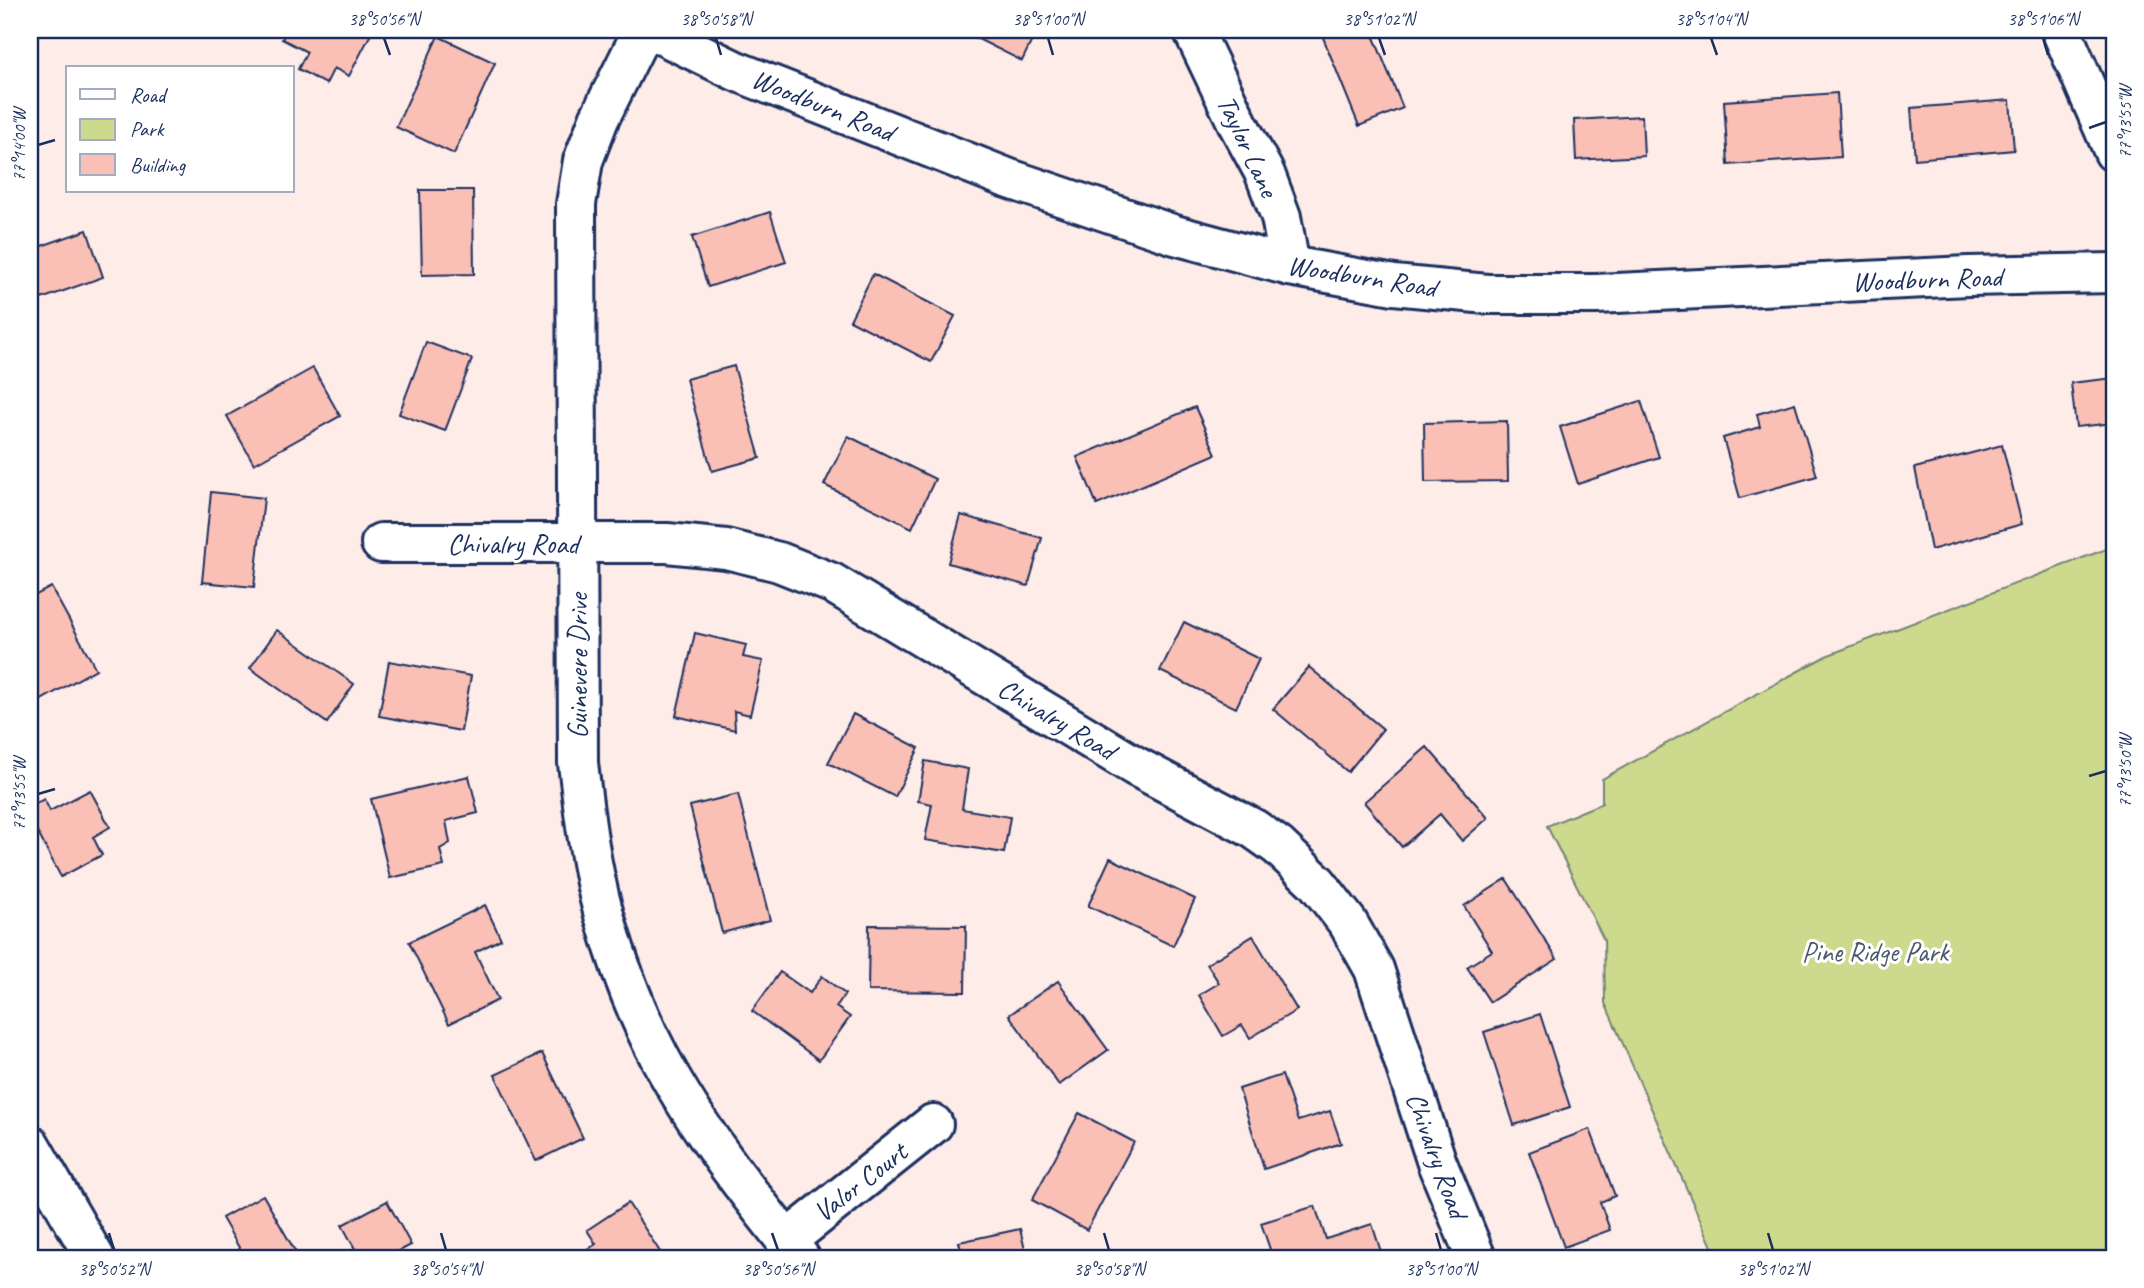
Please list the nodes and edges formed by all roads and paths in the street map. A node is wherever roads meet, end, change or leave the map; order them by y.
1 (643, 30) edge
2 (652, 30) edge
3 (1194, 30) edge
4 (2062, 30) edge
5 (2114, 152) edge
6 (1290, 266) junction
7 (2114, 274) edge
8 (381, 543) dead end
9 (576, 543) junction
10 (933, 1124) dead end
11 (30, 1145) edge
12 (793, 1250) edge
13 (95, 1258) edge
14 (1476, 1258) edge

1 - 9 street, Guinevere Drive
2 - 6 street, Woodburn Road
3 - 6 street, Taylor Lane
4 - 5 street
6 - 7 street, Woodburn Road
8 - 9 street, Chivalry Road
9 - 12 street, Guinevere Drive
9 - 14 street, Chivalry Road
10 - 12 street, Valor Court
11 - 13 street

